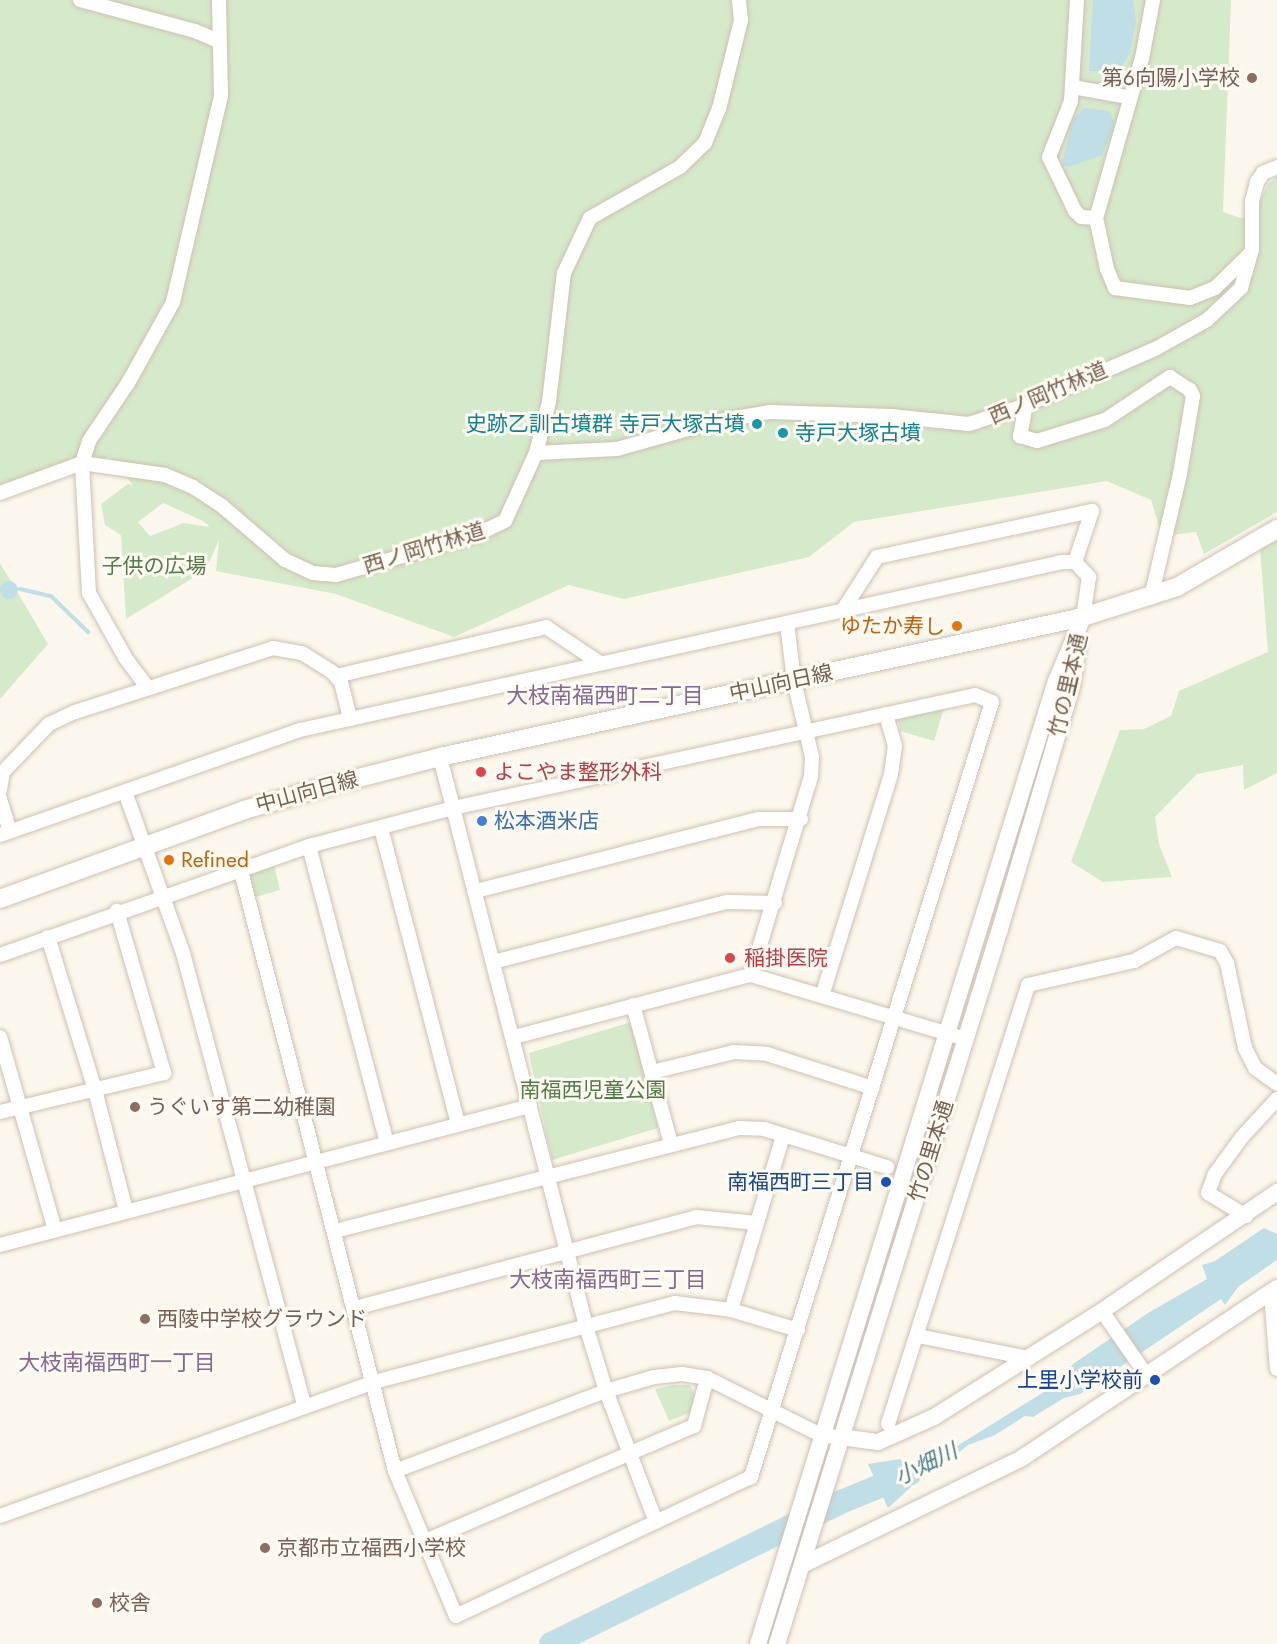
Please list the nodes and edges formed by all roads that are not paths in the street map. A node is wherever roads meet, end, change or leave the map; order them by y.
1 (80, 0) edge
2 (219, 0) edge
3 (740, 0) edge
4 (1077, 0) edge
5 (1153, 0) edge
6 (218, 41) junction
7 (1073, 87) junction
8 (1128, 97) junction
9 (1277, 167) edge
10 (1096, 218) junction
11 (1251, 253) junction
12 (1026, 405) junction
13 (536, 453) junction
14 (82, 463) junction
15 (0, 493) edge
16 (1277, 529) edge
17 (1075, 562) junction
18 (1151, 598) junction
19 (843, 610) junction
20 (1083, 617) junction
21 (787, 623) junction
22 (600, 663) junction
23 (336, 676) junction
24 (794, 681) junction
25 (148, 687) junction
26 (886, 714) junction
27 (350, 719) junction
28 (805, 733) junction
29 (440, 757) junction
30 (0, 790) edge
31 (125, 792) junction
32 (0, 799) edge
33 (453, 808) junction
34 (801, 819) junction
35 (381, 828) junction
36 (5, 834) edge
37 (146, 845) junction
38 (309, 846) junction
39 (241, 871) junction
40 (476, 891) junction
41 (163, 895) junction
42 (0, 899) edge
43 (775, 903) junction
44 (117, 911) junction
45 (48, 937) junction
46 (0, 955) edge
47 (493, 962) junction
48 (751, 975) junction
49 (822, 996) junction
50 (633, 1005) junction
51 (895, 1018) junction
52 (949, 1034) junction
53 (0, 1037) edge
54 (514, 1037) junction
55 (966, 1039) junction
56 (652, 1072) junction
57 (1277, 1084) edge
58 (873, 1088) junction
59 (95, 1089) junction
60 (1277, 1099) edge
61 (530, 1106) junction
62 (22, 1107) junction
63 (0, 1112) edge
64 (458, 1124) junction
65 (783, 1136) junction
66 (387, 1143) junction
67 (671, 1144) junction
68 (852, 1156) junction
69 (317, 1162) junction
70 (887, 1167) dead end
71 (546, 1176) junction
72 (243, 1179) junction
73 (1277, 1192) edge
74 (126, 1211) junction
75 (1246, 1216) junction
76 (757, 1223) junction
77 (55, 1230) junction
78 (335, 1231) junction
79 (0, 1245) edge
80 (567, 1253) junction
81 (1274, 1290) edge
82 (355, 1308) junction
83 (731, 1310) junction
84 (1102, 1311) junction
85 (586, 1326) junction
86 (798, 1330) junction
87 (918, 1336) junction
88 (1028, 1358) junction
89 (1277, 1369) edge
90 (1147, 1376) junction
91 (706, 1377) junction
92 (374, 1382) junction
93 (606, 1391) junction
94 (304, 1406) junction
95 (772, 1409) junction
96 (888, 1424) dead end
97 (841, 1437) junction
98 (821, 1444) junction
99 (632, 1452) junction
100 (396, 1471) junction
101 (0, 1516) edge
102 (656, 1522) junction
103 (423, 1542) junction
104 (802, 1565) junction
105 (758, 1644) edge
106 (777, 1644) edge

1 - 6 street
2 - 6 street
3 - 13 street
4 - 7 street
5 - 8 street
6 - 14 street
7 - 8 street
7 - 10 street
8 - 10 street
9 - 11 street, 西ノ岡竹林道
10 - 11 street
11 - 12 street, 西ノ岡竹林道
12 - 13 street, 西ノ岡竹林道
12 - 18 street
13 - 14 street, 西ノ岡竹林道
14 - 15 street, 西ノ岡竹林道
14 - 25 street
16 - 18 main road, 中山向日線
17 - 19 street
17 - 19 street
17 - 20 street
18 - 20 main road, 中山向日線
19 - 21 street
20 - 24 main road, 中山向日線
20 - 52 street, 竹の里本通
20 - 55 street, 竹の里本通
21 - 22 street
21 - 24 street
22 - 23 street
22 - 27 street
23 - 25 street
23 - 27 street
24 - 28 street
24 - 29 main road, 中山向日線
25 - 30 street
26 - 28 street
26 - 49 street
26 - 51 street
27 - 31 street
28 - 33 street
28 - 34 street
29 - 33 street
29 - 37 main road, 中山向日線
31 - 36 street
31 - 37 street
32 - 36 street
33 - 35 street
33 - 40 street
34 - 40 street
34 - 43 street
35 - 38 street
35 - 64 street
37 - 41 street
37 - 42 main road, 中山向日線
38 - 39 street
38 - 66 street
39 - 41 street
39 - 69 street
40 - 47 street
41 - 44 street
41 - 72 street
43 - 47 street
43 - 48 street
44 - 45 street
44 - 59 street
45 - 46 street
45 - 59 street
47 - 54 street
48 - 49 street
48 - 50 street
49 - 51 street
50 - 54 street
50 - 56 street
51 - 52 street
51 - 58 street
52 - 55 street
52 - 98 street, 竹の里本通
53 - 62 street
54 - 61 street
55 - 97 street, 竹の里本通
56 - 58 street
56 - 67 street
57 - 87 street
58 - 68 street
59 - 62 street
59 - 74 street
60 - 75 street
61 - 64 street
61 - 71 street
62 - 63 street
62 - 77 street
64 - 66 street
65 - 67 street
65 - 68 street
65 - 76 street
66 - 69 street
67 - 71 street
68 - 70 street
68 - 86 street
69 - 72 street
69 - 78 street
71 - 78 street
71 - 80 street
72 - 74 street
72 - 94 street
73 - 75 street
74 - 77 street
75 - 84 street
76 - 80 street
76 - 83 street
77 - 79 street
78 - 82 street
80 - 82 street
80 - 85 street
81 - 89 street
81 - 90 street
82 - 92 street
83 - 85 street
83 - 86 street
84 - 88 street
84 - 90 street
85 - 92 street
85 - 93 street
86 - 95 street
87 - 88 street
87 - 96 street
88 - 97 street
90 - 104 street
91 - 93 street
91 - 95 street
91 - 99 street
92 - 94 street
92 - 100 street
93 - 99 street
93 - 100 street
94 - 101 street
95 - 98 street
95 - 102 street
97 - 98 street
97 - 104 street, 竹の里本通
98 - 105 street, 竹の里本通
99 - 102 street
99 - 103 street
100 - 103 street
102 - 103 street
104 - 106 street, 竹の里本通

